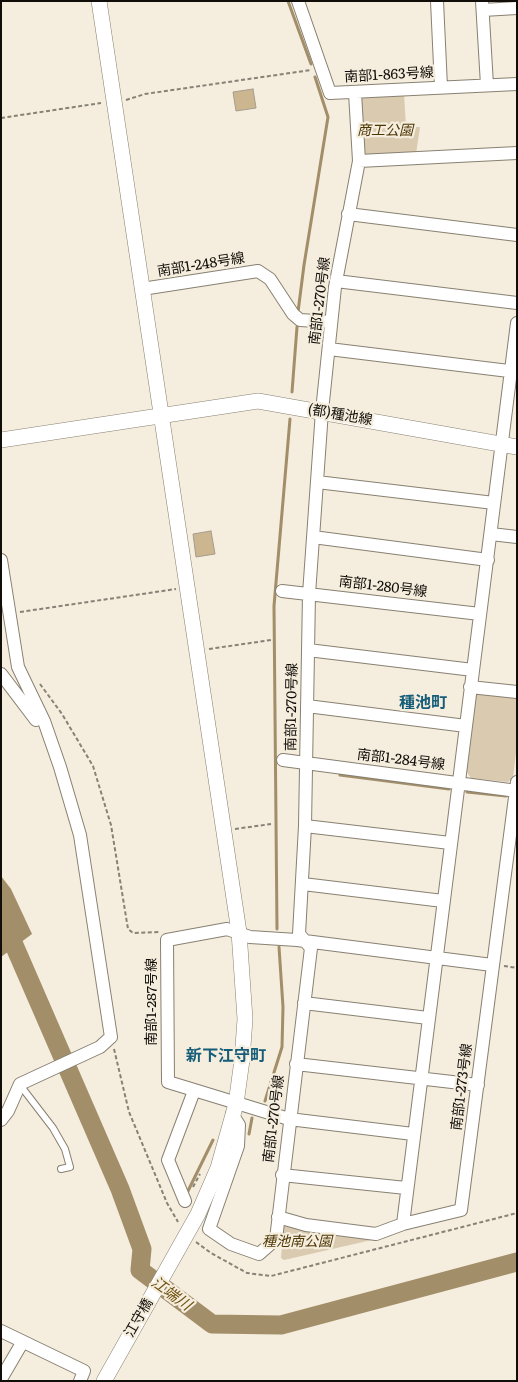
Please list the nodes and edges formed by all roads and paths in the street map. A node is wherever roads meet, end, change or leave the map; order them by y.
1 (99, 1) edge
2 (298, 1) edge
3 (437, 1) edge
4 (483, 6) edge
5 (517, 8) edge
6 (321, 69) junction
7 (517, 84) edge
8 (487, 85) junction
9 (441, 87) junction
10 (355, 93) junction
11 (114, 102) junction
12 (1, 118) edge
13 (517, 152) edge
14 (359, 161) junction
15 (348, 214) junction
16 (517, 235) edge
17 (336, 281) junction
18 (142, 288) junction
19 (517, 303) edge
20 (331, 322) junction
21 (517, 323) edge
22 (329, 349) junction
23 (514, 372) edge
24 (322, 411) junction
25 (162, 415) junction
26 (1, 440) edge
27 (502, 445) junction
28 (517, 447) edge
29 (317, 482) junction
30 (494, 503) junction
31 (491, 534) junction
32 (313, 537) junction
33 (517, 537) edge
34 (1, 560) edge
35 (488, 560) junction
36 (188, 587) junction
37 (282, 591) dead end
38 (310, 594) junction
39 (9, 614) junction
40 (480, 614) junction
41 (271, 640) dead end
42 (308, 650) junction
43 (197, 651) junction
44 (473, 670) junction
45 (1, 674) edge
46 (40, 684) dead end
47 (470, 687) junction
48 (517, 692) edge
49 (307, 706) junction
50 (466, 726) junction
51 (49, 739) junction
52 (283, 760) dead end
53 (306, 763) junction
54 (458, 782) junction
55 (516, 788) edge
56 (271, 824) dead end
57 (305, 826) junction
58 (223, 831) junction
59 (450, 843) junction
60 (303, 884) junction
61 (443, 901) junction
62 (240, 932) junction
63 (167, 940) junction
64 (306, 941) junction
65 (436, 958) junction
66 (492, 965) junction
67 (304, 1003) junction
68 (428, 1018) junction
69 (111, 1037) junction
70 (296, 1064) junction
71 (420, 1079) junction
72 (20, 1084) junction
73 (478, 1085) junction
74 (194, 1091) junction
75 (234, 1109) junction
76 (289, 1119) junction
77 (1, 1120) edge
78 (413, 1134) junction
79 (61, 1169) dead end
80 (282, 1175) junction
81 (406, 1188) junction
82 (185, 1201) dead end
83 (517, 1213) edge
84 (278, 1217) junction
85 (403, 1224) junction
86 (188, 1233) junction
87 (1, 1332) edge
88 (22, 1342) junction
89 (107, 1375) edge
90 (82, 1376) edge
91 (1, 1378) edge

1 - 11 street, 江守橋
2 - 6 street, 南部1-863号線
3 - 9 street
4 - 5 street
4 - 8 street
6 - 10 street, 南部1-863号線
6 - 11 path
7 - 8 street, 南部1-863号線
8 - 9 street, 南部1-863号線
9 - 10 street, 南部1-863号線
10 - 14 street, 南部1-270号線
11 - 12 path
11 - 18 street, 江守橋
13 - 14 street
14 - 15 street, 南部1-270号線
15 - 16 street
15 - 17 street, 南部1-270号線
17 - 19 street
17 - 20 street, 南部1-270号線
18 - 20 street, 南部1-248号線
18 - 25 street, 江守橋
20 - 22 street, 南部1-270号線
21 - 23 street
22 - 23 street
22 - 24 street, 南部1-270号線
23 - 27 street
24 - 25 street, (都)種池線
24 - 27 street, (都)種池線
24 - 29 street, 南部1-270号線
25 - 26 street, (都)種池線
25 - 36 street, 江守橋
27 - 28 street, (都)種池線
27 - 30 street
29 - 30 street
29 - 32 street, 南部1-270号線
30 - 31 street
31 - 33 street
31 - 35 street
32 - 35 street
32 - 38 street, 南部1-270号線
34 - 39 street
35 - 40 street
36 - 39 path
36 - 43 street, 江守橋
37 - 38 street, 南部1-280号線
38 - 40 street, 南部1-280号線
38 - 42 street, 南部1-270号線
39 - 51 street
40 - 44 street
41 - 43 path
42 - 44 street
42 - 49 street, 南部1-270号線
43 - 58 street, 江守橋
44 - 47 street
45 - 51 street
46 - 63 path
47 - 48 street
47 - 50 street
49 - 50 street
49 - 53 street, 南部1-270号線
50 - 54 street
51 - 69 street
52 - 53 street, 南部1-284号線
53 - 54 street, 南部1-284号線
53 - 57 street, 南部1-270号線
54 - 55 street, 南部1-284号線
54 - 59 street
55 - 66 street, 南部1-273号線
56 - 58 path
57 - 59 street
57 - 60 street, 南部1-270号線
58 - 62 street, 江守橋
59 - 61 street
60 - 61 street
60 - 64 street, 南部1-270号線
61 - 65 street
62 - 63 street, 南部1-287号線
62 - 64 street, 南部1-287号線
62 - 75 street, 江守橋
63 - 74 street, 南部1-287号線
64 - 65 street, 南部1-287号線
64 - 67 street, 南部1-270号線
65 - 66 street, 南部1-287号線
65 - 68 street
66 - 73 street, 南部1-273号線
67 - 68 street
67 - 70 street, 南部1-270号線
68 - 71 street
69 - 72 street
69 - 86 path
70 - 71 street
70 - 76 street, 南部1-270号線
71 - 73 street
71 - 78 street
72 - 77 street
72 - 79 lane
73 - 85 street, 南部1-273号線
74 - 75 street, 南部1-287号線
74 - 82 street
75 - 76 street, 南部1-287号線
75 - 84 street, 南部1-270号線
75 - 86 street, 江守橋
76 - 78 street, 南部1-287号線
76 - 80 street, 南部1-270号線
78 - 81 street
80 - 81 street
80 - 84 street, 南部1-270号線
81 - 85 street
83 - 86 path
84 - 85 street, 南部1-273号線
86 - 89 street, 江守橋
87 - 88 street
88 - 90 street
88 - 91 street

